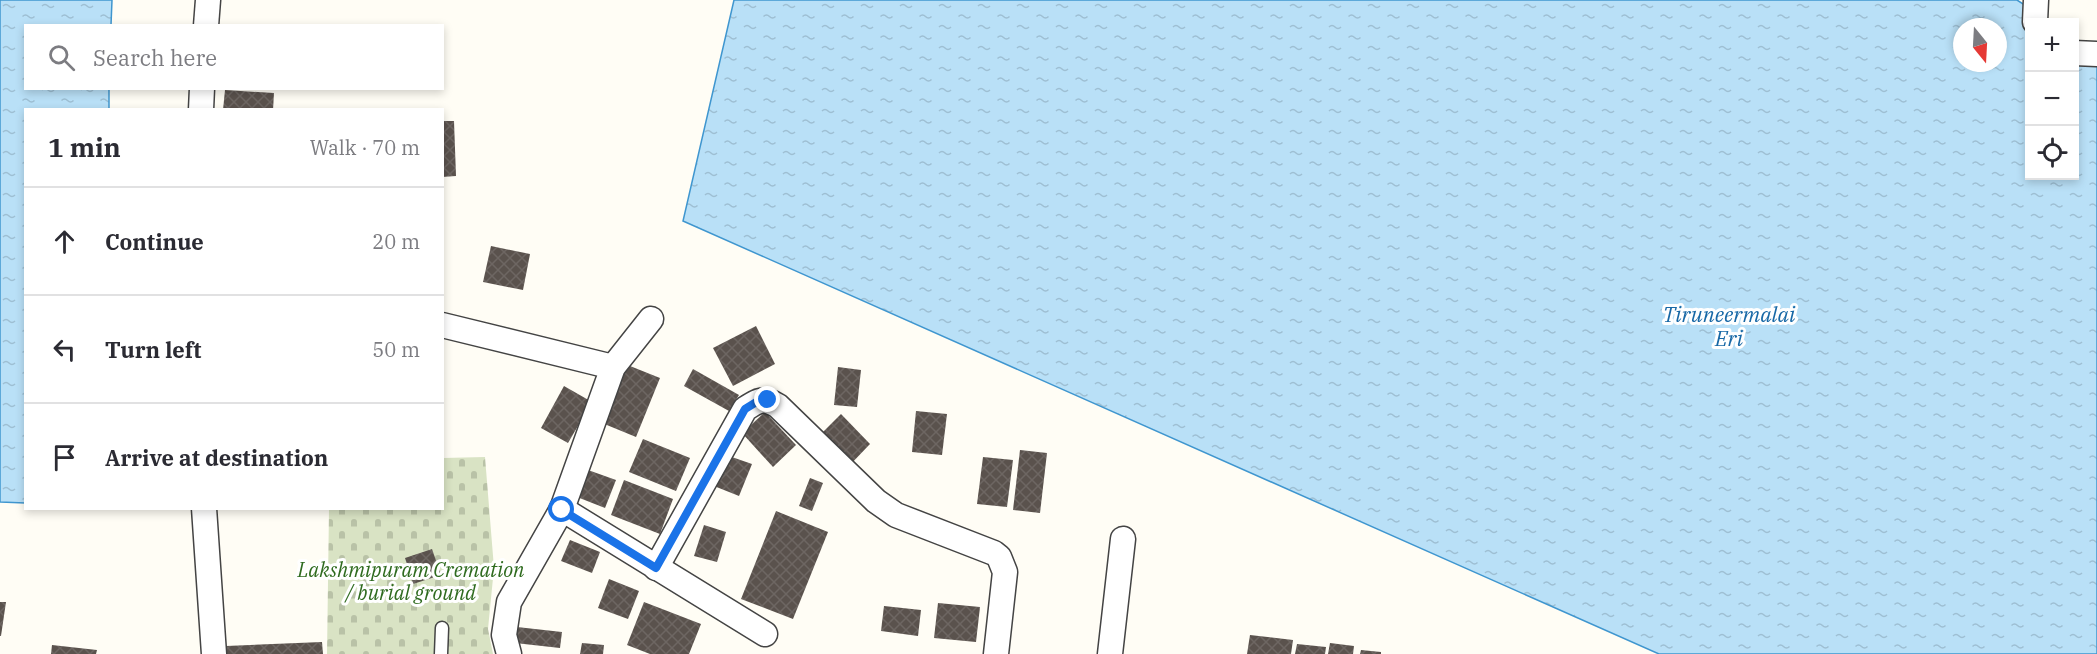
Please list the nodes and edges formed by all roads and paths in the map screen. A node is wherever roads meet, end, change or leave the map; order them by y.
1 (208, 0) edge
2 (2036, 0) edge
3 (2035, 18) edge
4 (206, 24) edge
5 (2079, 54) edge
6 (2097, 54) edge
7 (202, 90) edge
8 (201, 108) edge
9 (651, 319) dead end
10 (444, 325) edge
11 (613, 367) junction
12 (204, 510) edge
13 (562, 510) junction
14 (1123, 539) dead end
15 (656, 568) junction
16 (442, 628) dead end
17 (765, 634) dead end
18 (214, 654) edge
19 (441, 654) edge
20 (509, 654) edge
21 (996, 654) edge
22 (1110, 654) edge

1 - 4 street
2 - 3 street
5 - 6 street
7 - 8 street
9 - 11 street
10 - 11 street
11 - 13 street
12 - 18 street
13 - 15 street
13 - 20 street
14 - 22 street
15 - 17 street
15 - 21 street
16 - 19 lane

